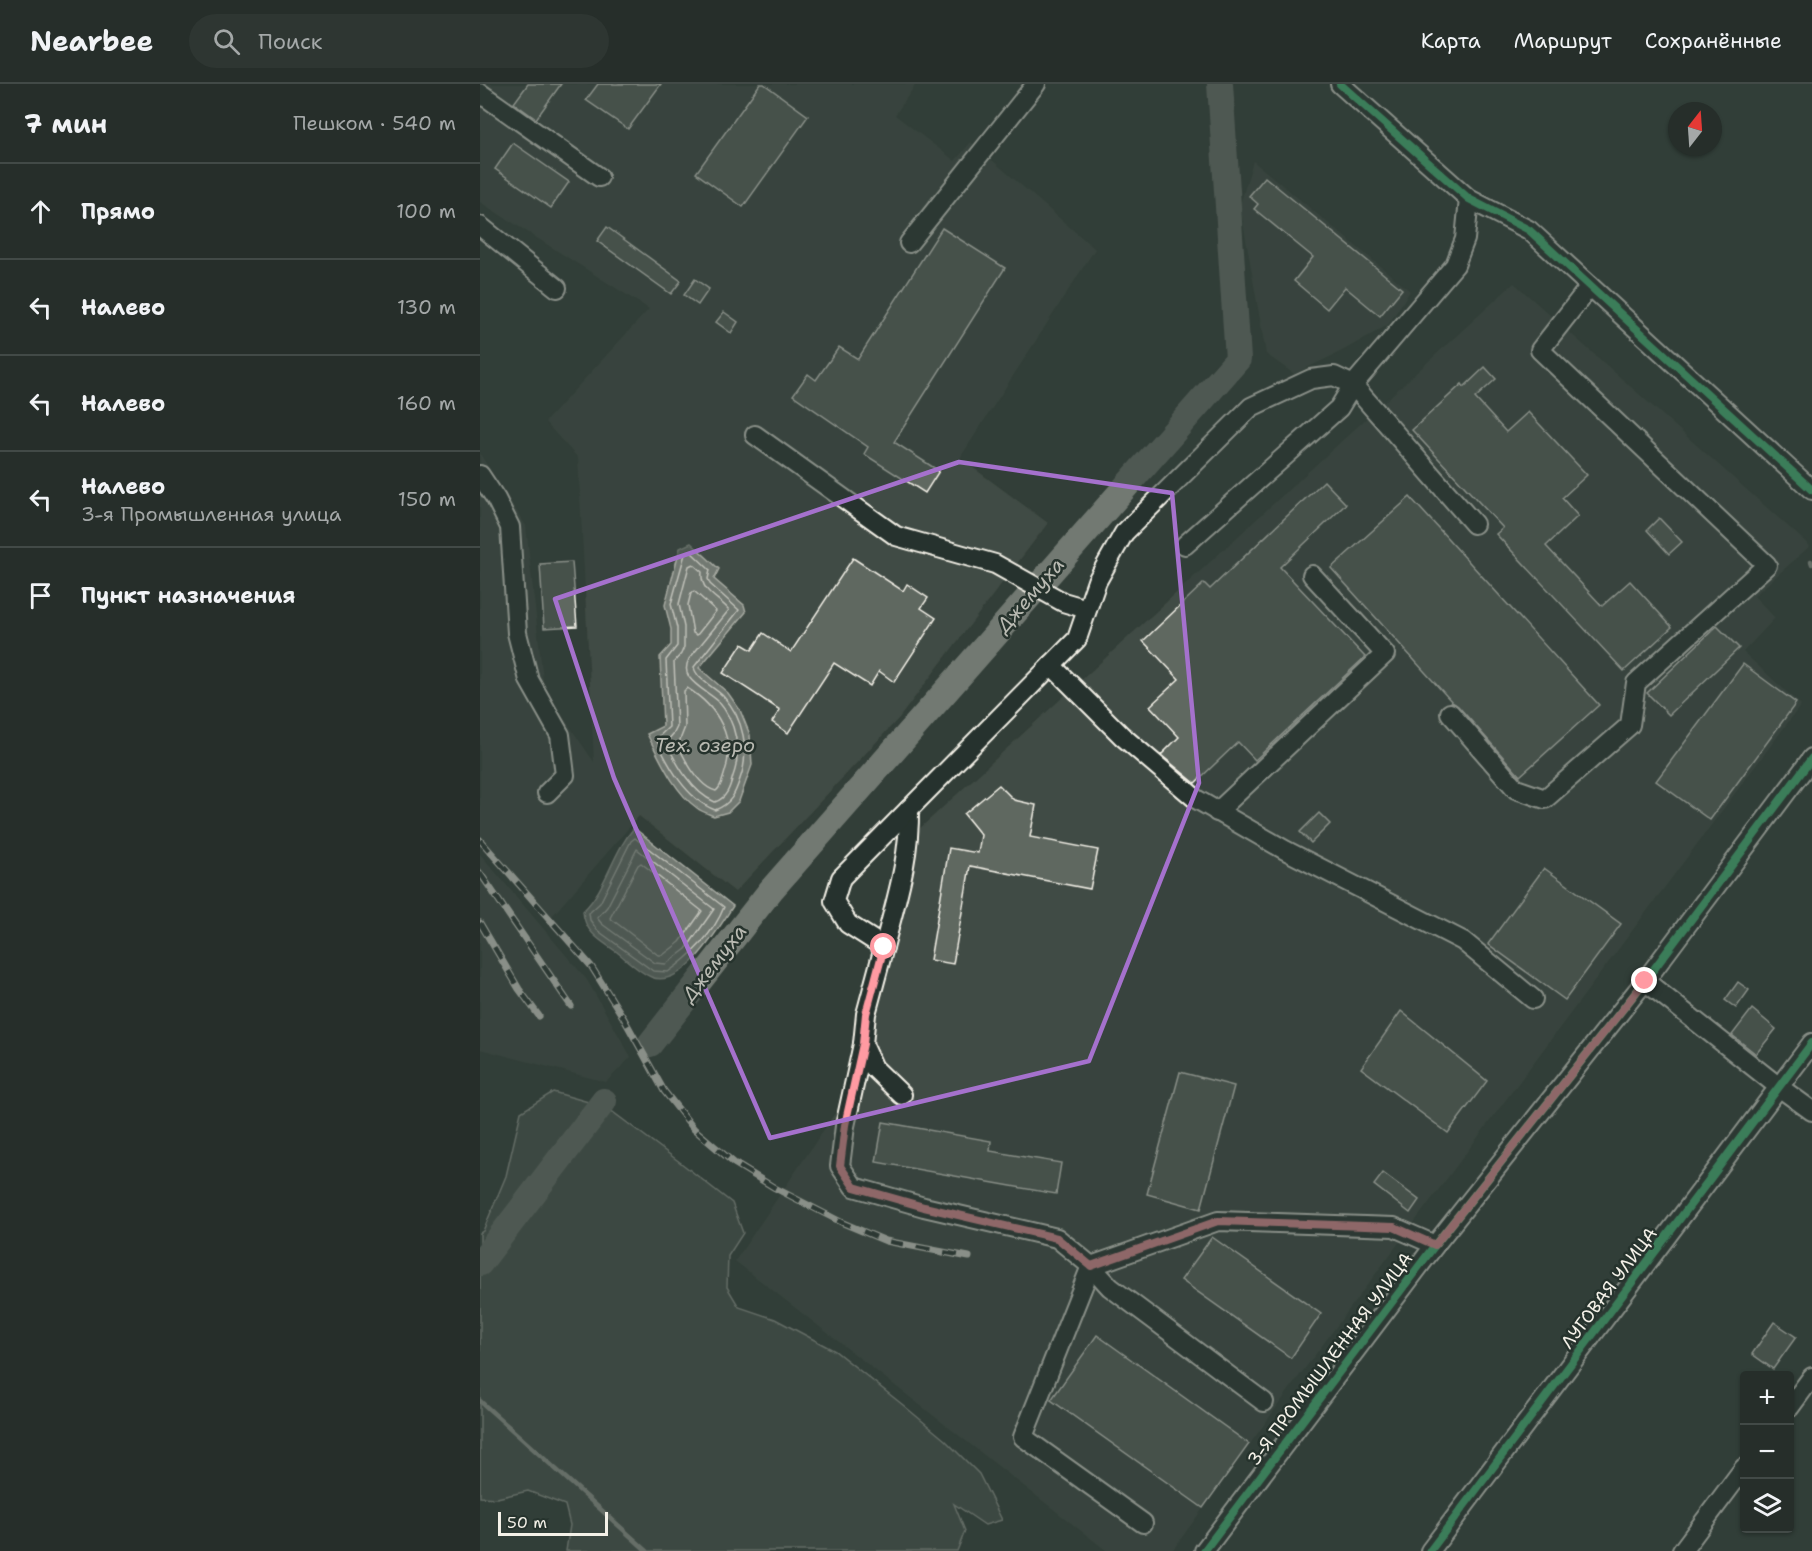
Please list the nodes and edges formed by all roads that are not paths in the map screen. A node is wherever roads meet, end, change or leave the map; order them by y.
1 (1036, 84) edge
2 (1340, 84) edge
3 (480, 93) edge
4 (599, 177) dead end
5 (1469, 199) junction
6 (480, 226) edge
7 (909, 243) dead end
8 (1590, 286) junction
9 (557, 288) dead end
10 (1353, 385) junction
11 (755, 435) dead end
12 (480, 475) edge
13 (1812, 490) edge
14 (1474, 524) dead end
15 (1185, 545) dead end
16 (1312, 575) dead end
17 (1087, 609) junction
18 (1051, 665) junction
19 (1450, 713) dead end
20 (1812, 758) edge
21 (547, 793) dead end
22 (909, 809) junction
23 (1217, 812) junction
24 (884, 947) junction
25 (1645, 981) junction
26 (1533, 999) dead end
27 (1812, 1043) edge
28 (863, 1044) junction
29 (1779, 1087) junction
30 (902, 1095) dead end
31 (1812, 1111) edge
32 (1435, 1245) junction
33 (1091, 1266) junction
34 (1812, 1377) edge
35 (1264, 1402) dead end
36 (1794, 1402) edge
37 (1740, 1473) edge
38 (1143, 1524) dead end
39 (1204, 1551) edge
40 (1430, 1551) edge
41 (1682, 1551) edge

1 - 7 street
2 - 5 street
3 - 4 street
5 - 8 street
5 - 10 street
6 - 9 street
8 - 13 street
8 - 19 street
10 - 14 street
10 - 15 street
10 - 17 street
11 - 17 street
12 - 21 street
16 - 23 street
17 - 18 street
18 - 22 street
18 - 23 street
20 - 25 street, 3-Я ПРОМЫШЛЕННАЯ УЛИЦА
22 - 24 street
22 - 24 street
23 - 26 street
24 - 28 street
25 - 29 street
25 - 32 street, 3-Я ПРОМЫШЛЕННАЯ УЛИЦА
27 - 29 street, ЛУГОВАЯ УЛИЦА
28 - 30 street
28 - 33 street
29 - 31 street
29 - 40 street, ЛУГОВАЯ УЛИЦА
32 - 33 street
32 - 39 street, 3-Я ПРОМЫШЛЕННАЯ УЛИЦА
33 - 35 street
33 - 38 street
34 - 36 street
37 - 41 street

